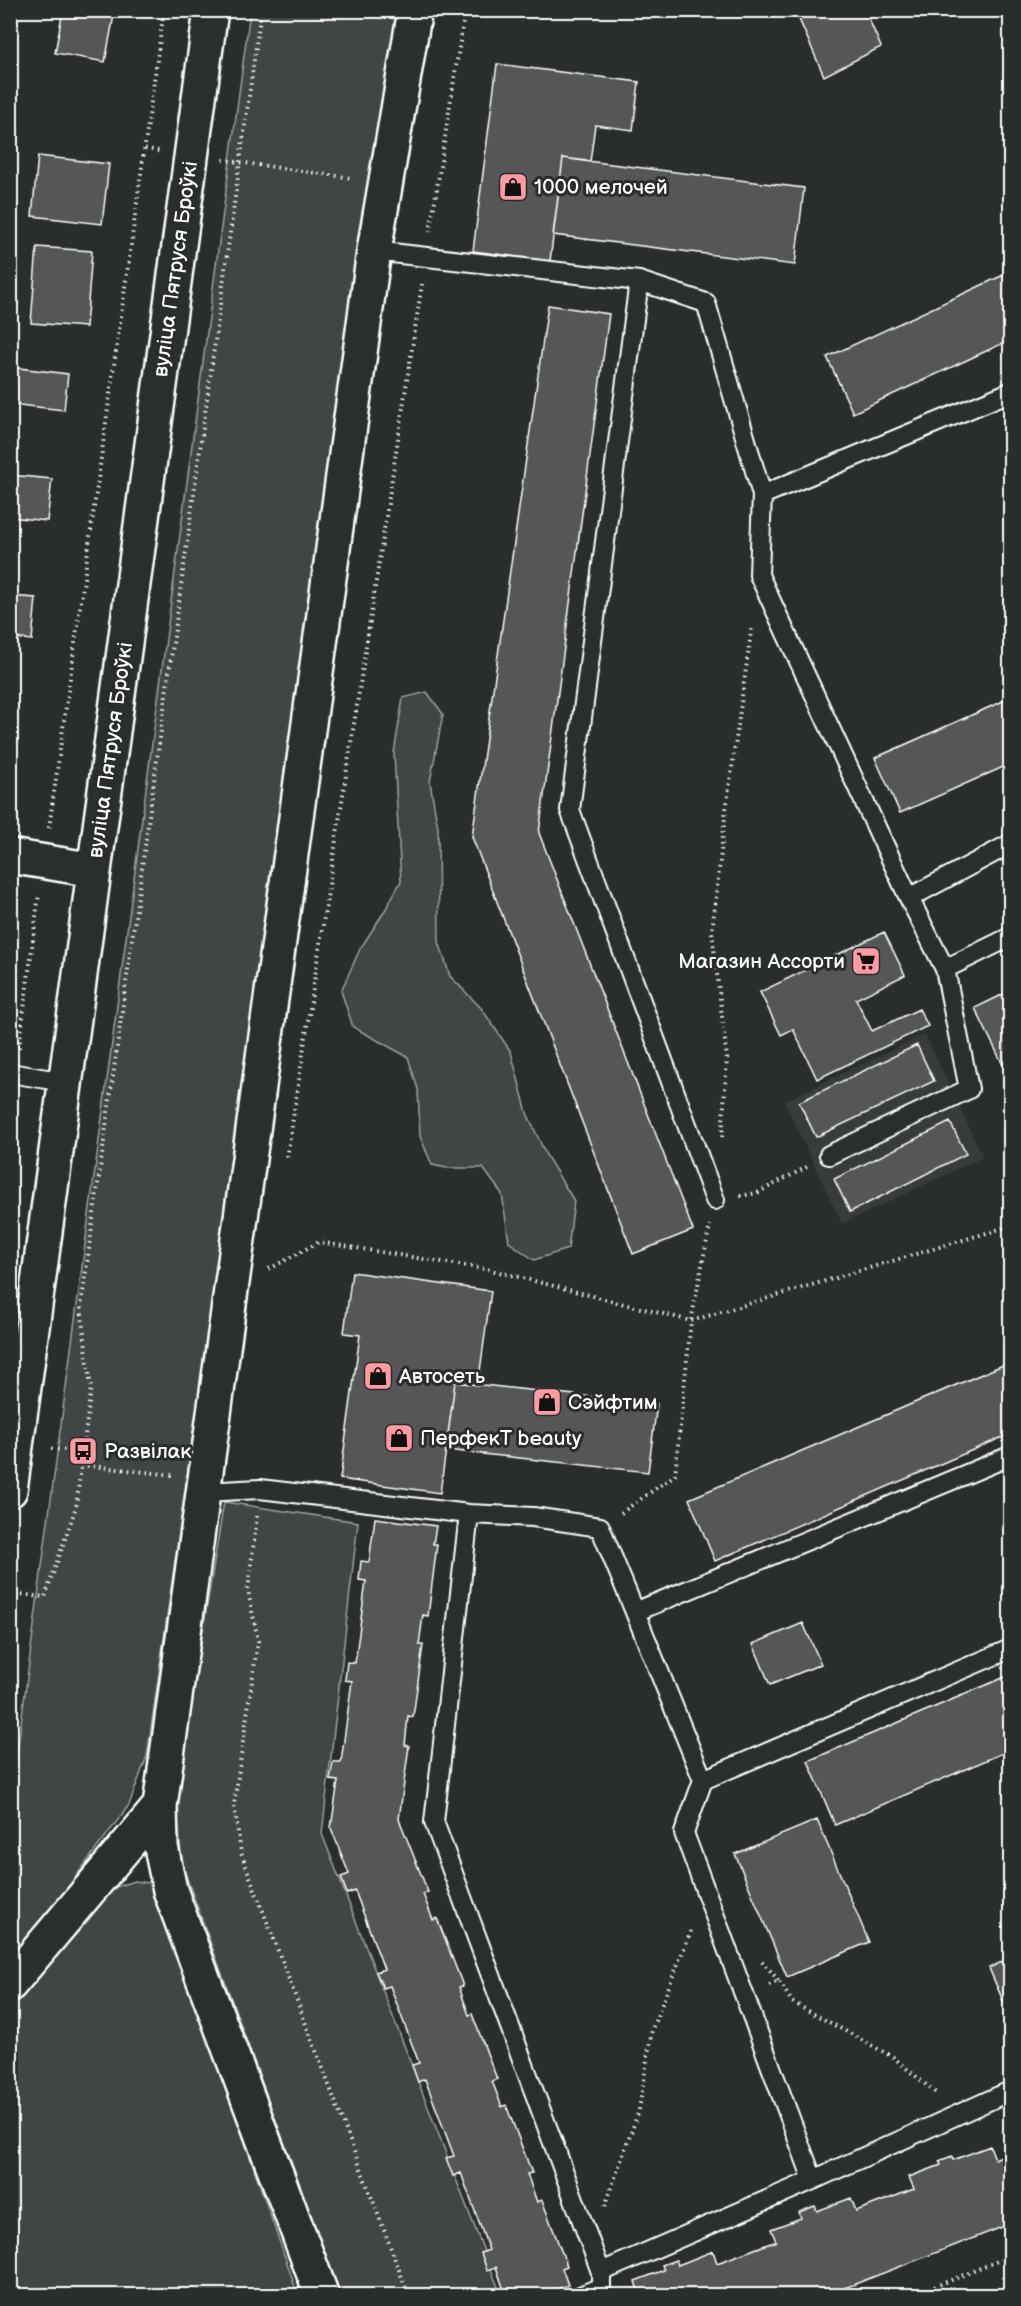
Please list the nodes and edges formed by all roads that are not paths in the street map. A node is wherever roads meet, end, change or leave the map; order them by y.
1 (211, 10) edge
2 (415, 10) edge
3 (374, 251) junction
4 (639, 282) junction
5 (1011, 392) edge
6 (762, 495) junction
7 (1011, 844) edge
8 (10, 856) edge
9 (94, 870) junction
10 (909, 898) junction
11 (1011, 937) edge
12 (945, 969) junction
13 (13, 1074) edge
14 (65, 1082) junction
15 (829, 1155) road end
16 (715, 1200) road end
17 (21, 1335) edge
18 (1011, 1456) edge
19 (205, 1485) junction
20 (10, 1490) edge
21 (469, 1514) junction
22 (635, 1612) junction
23 (1011, 1649) edge
24 (704, 1780) junction
25 (160, 1806) junction
26 (10, 1984) edge
27 (1011, 2091) edge
28 (813, 2180) junction
29 (602, 2272) junction
30 (322, 2295) edge
31 (580, 2295) edge

1 - 9 street, вуліца Пятруся Броўкі
2 - 3 street
3 - 4 lane
3 - 19 street
4 - 6 lane
4 - 16 lane
5 - 6 lane
6 - 10 lane
7 - 10 lane
8 - 9 street
9 - 14 street, вуліца Пятруся Броўкі
10 - 12 lane
11 - 12 lane
12 - 15 lane
13 - 14 lane
14 - 17 street, вуліца Пятруся Броўкі
17 - 20 street, вуліца Пятруся Броўкі
18 - 22 lane
19 - 21 lane
19 - 25 street
21 - 22 lane
21 - 29 lane
22 - 24 lane
23 - 24 lane
24 - 28 lane
25 - 26 street
25 - 30 street
27 - 28 lane
28 - 29 lane
29 - 31 lane

